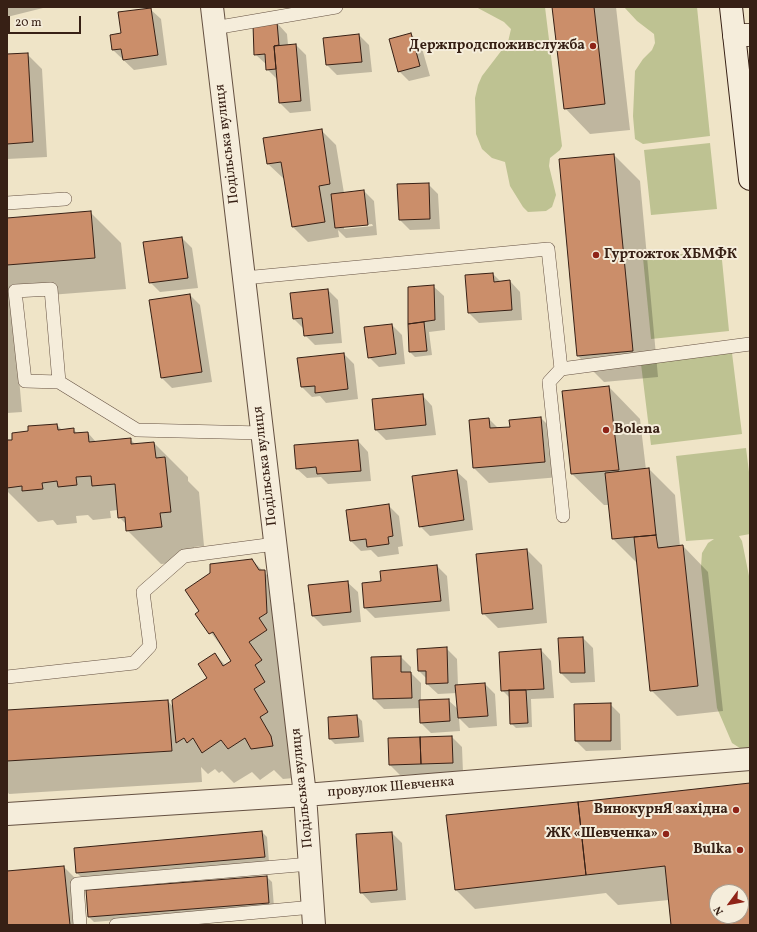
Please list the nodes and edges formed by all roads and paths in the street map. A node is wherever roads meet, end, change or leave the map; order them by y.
1 (212, 7) edge
2 (336, 7) edge
3 (731, 7) edge
4 (214, 28) junction
5 (742, 35) edge
6 (750, 179) edge
7 (65, 199) dead end
8 (7, 203) edge
9 (244, 278) junction
10 (750, 344) edge
11 (561, 369) junction
12 (59, 382) junction
13 (262, 433) junction
14 (563, 516) dead end
15 (275, 544) junction
16 (7, 677) edge
17 (750, 759) edge
18 (305, 795) junction
19 (7, 814) edge
20 (310, 864) junction
21 (314, 916) edge
22 (80, 925) edge
23 (116, 925) edge

1 - 4 street, Подільська вулиця
2 - 4 lane
3 - 5 street
4 - 9 street, Подільська вулиця
5 - 6 street
7 - 8 lane
9 - 11 lane
9 - 13 street, Подільська вулиця
10 - 11 lane
11 - 14 lane
12 - 12 lane
12 - 13 lane
13 - 15 street, Подільська вулиця
15 - 16 lane
15 - 18 street, Подільська вулиця
17 - 18 street, провулок Шевченка
18 - 19 street, провулок Шевченка
18 - 20 street, Подільська вулиця
20 - 21 street, Подільська вулиця
20 - 22 lane
21 - 23 lane

